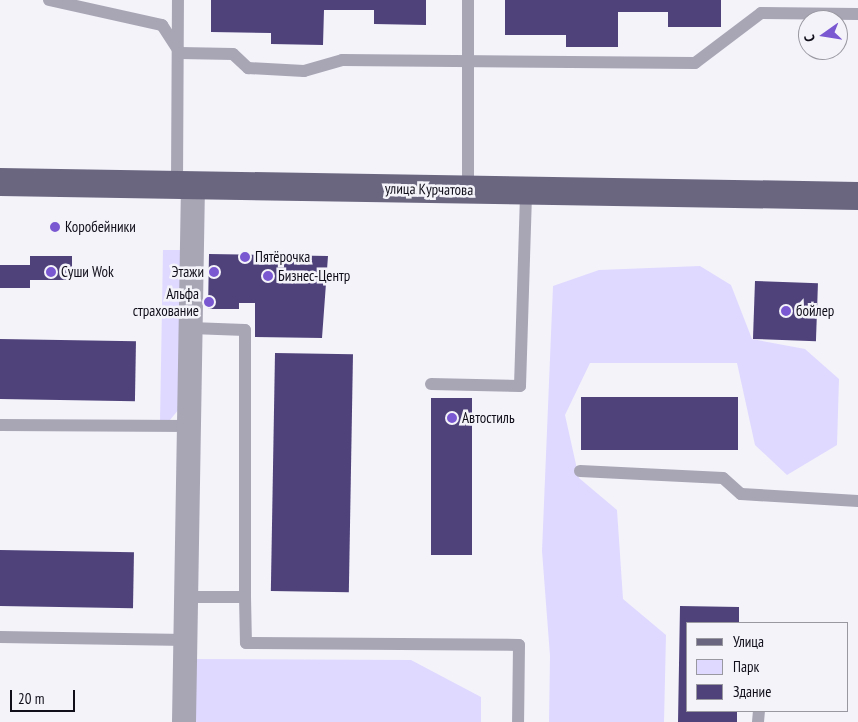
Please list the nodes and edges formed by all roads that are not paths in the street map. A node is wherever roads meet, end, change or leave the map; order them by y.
1 (49, 0) edge
2 (178, 0) edge
3 (468, 0) edge
4 (760, 0) edge
5 (762, 13) junction
6 (858, 14) edge
7 (180, 53) junction
8 (468, 61) junction
9 (0, 182) edge
10 (185, 184) junction
11 (468, 190) junction
12 (526, 191) junction
13 (858, 196) edge
14 (191, 328) junction
15 (432, 384) dead end
16 (0, 425) edge
17 (189, 426) junction
18 (580, 470) dead end
19 (858, 501) edge
20 (245, 597) junction
21 (186, 598) junction
22 (0, 638) edge
23 (186, 640) junction
24 (184, 722) edge
25 (518, 722) edge

1 - 7 lane
2 - 7 lane
3 - 8 lane
4 - 5 lane
5 - 6 lane
5 - 8 lane
7 - 8 lane
7 - 10 lane
8 - 11 lane
9 - 10 main road, улица Курчатова
10 - 11 main road, улица Курчатова
10 - 14 street
11 - 12 main road, улица Курчатова
12 - 13 main road, улица Курчатова
12 - 15 lane
14 - 17 street
14 - 20 lane
16 - 17 lane
17 - 21 street
18 - 19 lane
20 - 21 lane
20 - 25 lane
21 - 23 street
22 - 23 lane
23 - 24 street

